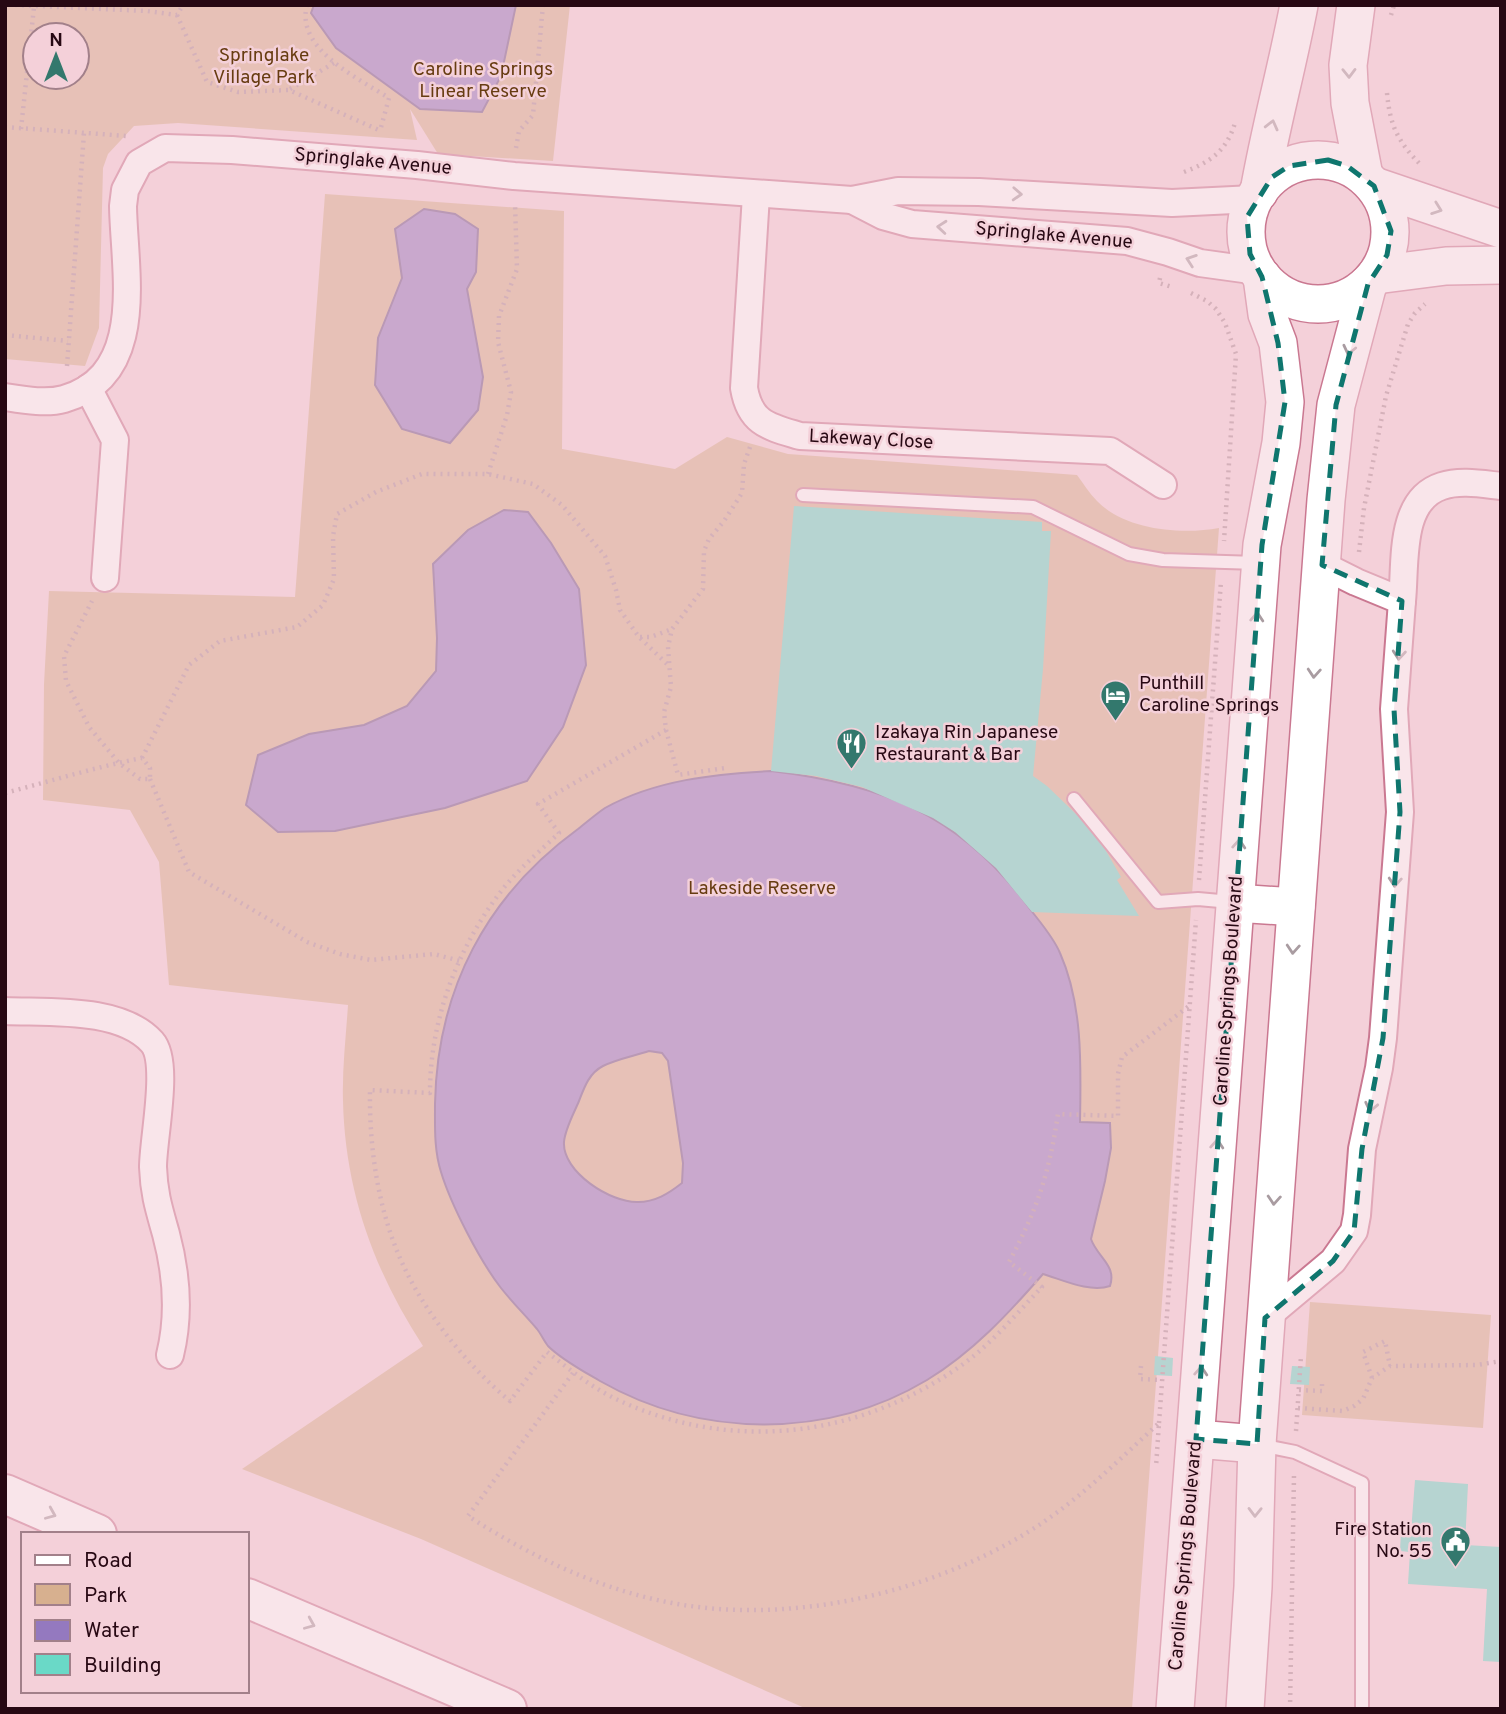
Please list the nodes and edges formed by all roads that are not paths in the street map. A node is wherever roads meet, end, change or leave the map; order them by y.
1 (1298, 5) edge
2 (1356, 5) edge
3 (1369, 181) junction
4 (757, 195) junction
5 (1256, 195) junction
6 (852, 201) junction
7 (1501, 229) edge
8 (1501, 265) edge
9 (1260, 274) junction
10 (1372, 280) junction
11 (76, 393) junction
12 (5, 397) edge
13 (1163, 485) dead end
14 (1501, 486) edge
15 (803, 495) dead end
16 (1261, 563) junction
17 (1322, 565) junction
18 (105, 578) road end
19 (1402, 601) junction
20 (1074, 799) dead end
21 (1235, 903) junction
22 (1296, 907) junction
23 (5, 1011) edge
24 (1265, 1318) junction
25 (170, 1355) dead end
26 (1196, 1439) junction
27 (1256, 1444) junction
28 (5, 1494) edge
29 (92, 1532) edge
30 (248, 1598) edge
31 (507, 1709) edge
32 (1175, 1709) edge
33 (1245, 1709) edge
34 (1362, 1709) edge

5 -> 1 main road
2 -> 3 main road
3 - 5 main road
3 -> 7 main road
3 - 10 main road
4 - 6 street, Springlake Avenue
4 - 11 street, Springlake Avenue
4 - 13 street, Lakeway Close
6 -> 5 street, Springlake Avenue
5 - 9 main road
9 -> 6 street, Springlake Avenue
8 - 10 main road
9 - 10 main road
9 - 16 main road, Caroline Springs Boulevard
10 -> 17 main road
11 - 12 street
11 - 18 street
14 - 19 street
15 - 16 lane
21 -> 16 main road, Caroline Springs Boulevard
17 - 19 street
17 -> 22 main road
19 -> 24 street
20 - 21 lane
21 - 22 main road
26 -> 21 main road, Caroline Springs Boulevard
22 -> 24 main road
23 - 25 street
24 - 27 main road
26 - 27 main road
26 - 32 main road, Caroline Springs Boulevard
27 -> 33 main road
27 - 34 lane
28 -> 29 highway
30 -> 31 highway

